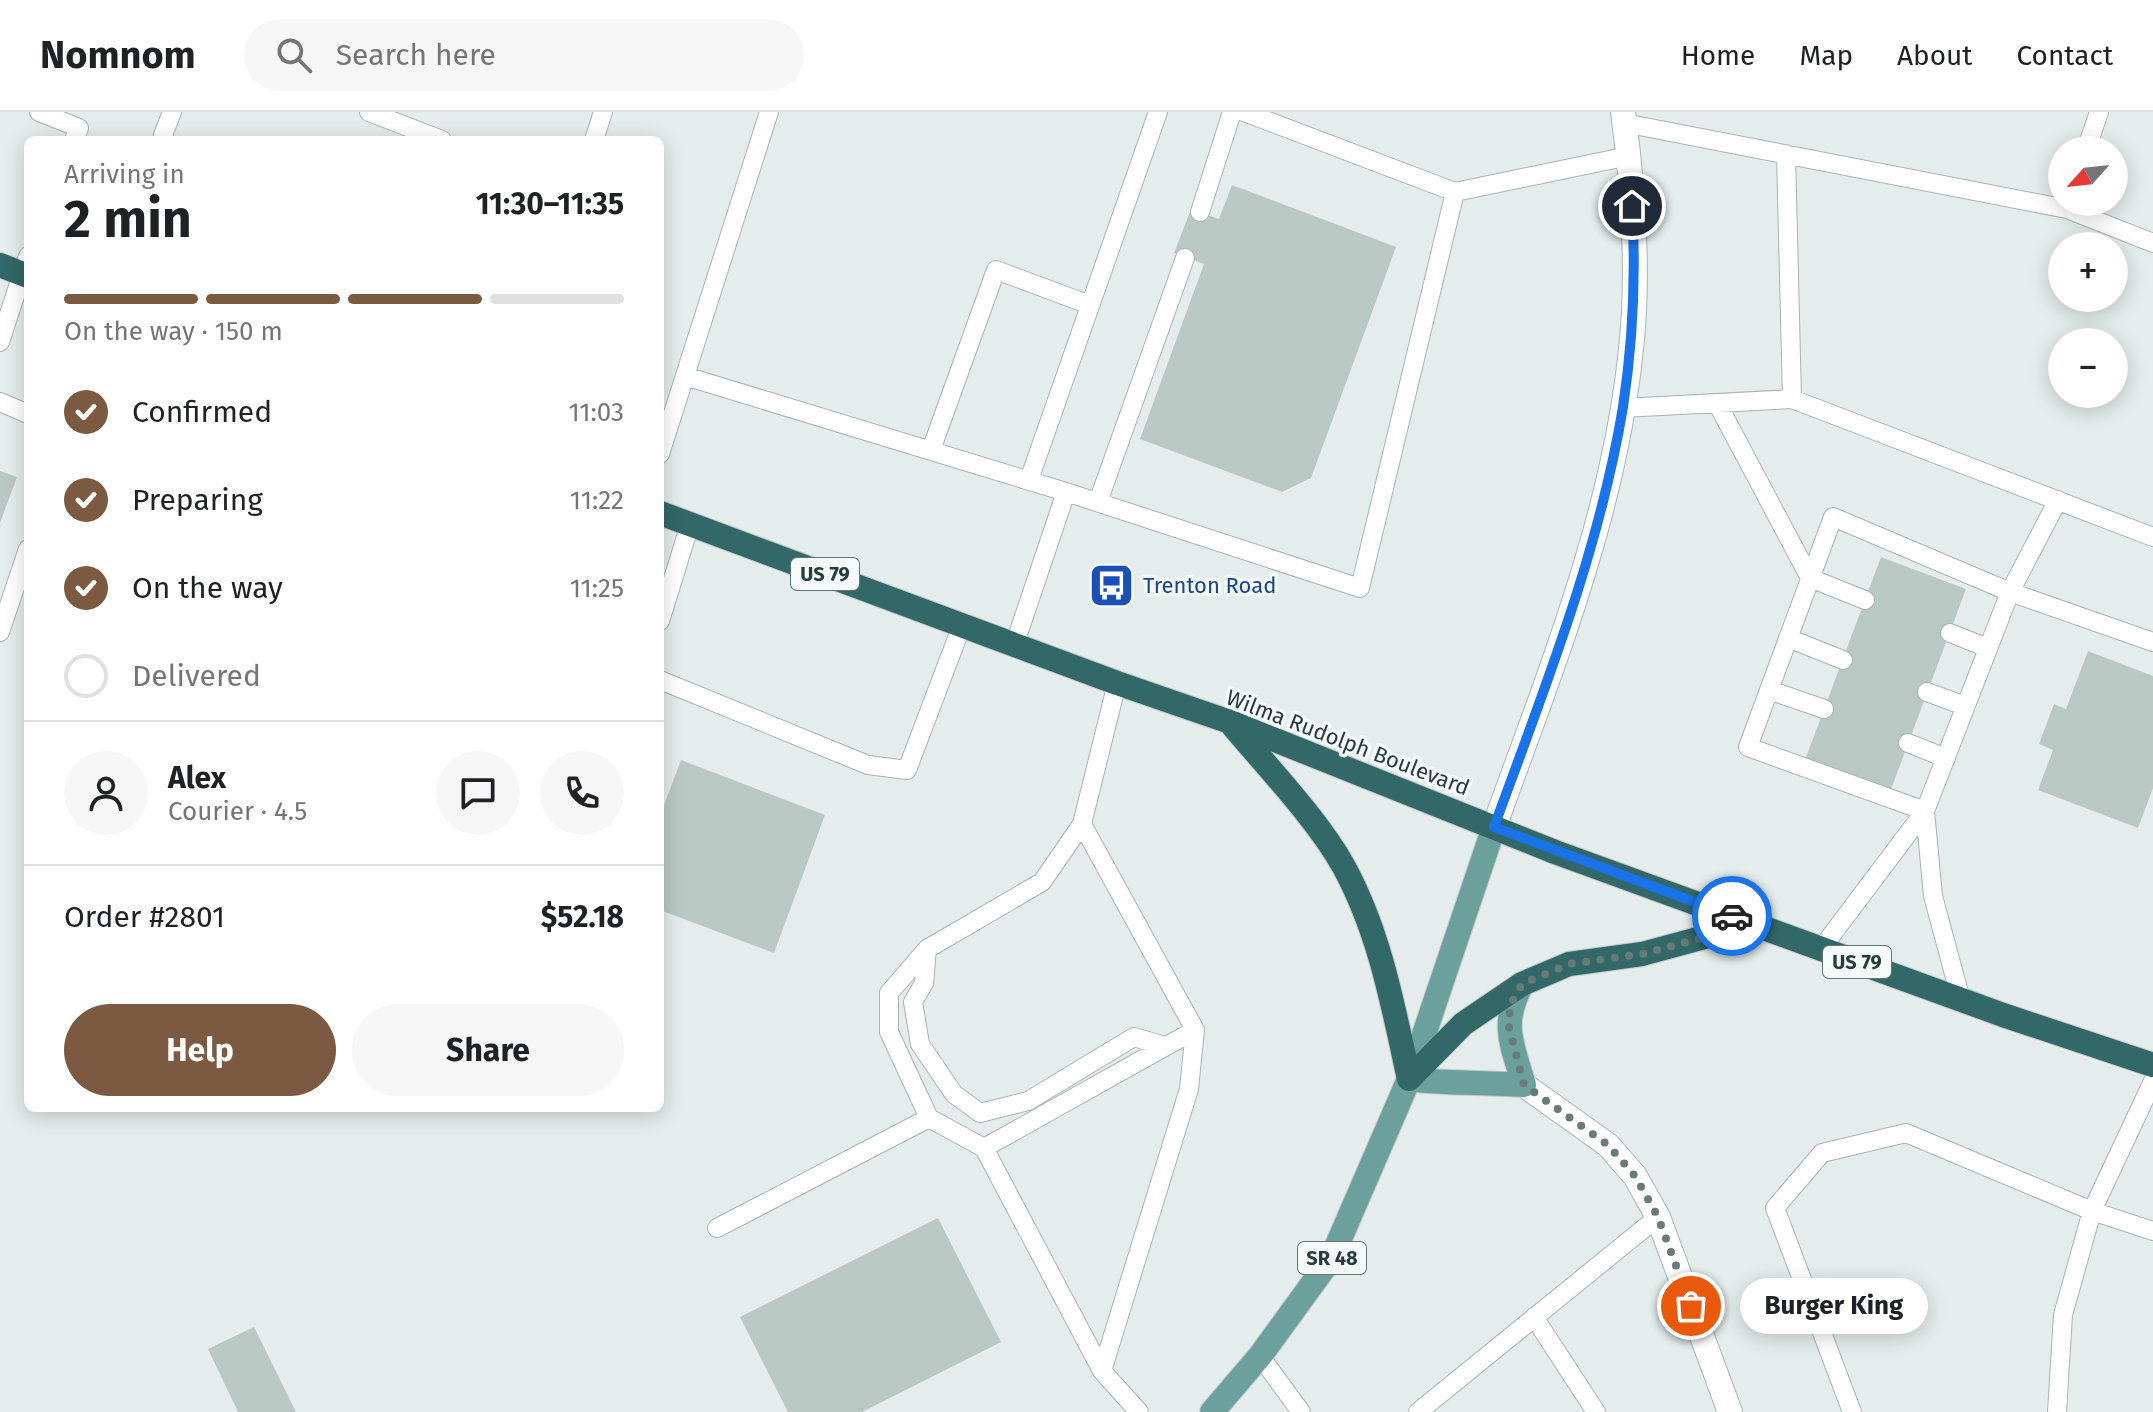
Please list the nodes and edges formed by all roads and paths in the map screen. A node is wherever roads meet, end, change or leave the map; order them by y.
1 (39, 112) edge
2 (172, 112) edge
3 (369, 112) edge
4 (603, 112) edge
5 (769, 112) edge
6 (1158, 112) edge
7 (1232, 112) edge
8 (1244, 112) edge
9 (2099, 112) edge
10 (1623, 117) edge
11 (76, 136) edge
12 (163, 136) edge
13 (432, 136) edge
14 (595, 136) edge
15 (2091, 136) edge
16 (1786, 154) junction
17 (1629, 156) junction
18 (1455, 192) junction
19 (2048, 202) edge
20 (1200, 212) dead end
21 (2091, 216) edge
22 (2153, 243) edge
23 (1185, 258) dead end
24 (19, 268) edge
25 (1090, 305) junction
26 (0, 342) edge
27 (685, 376) junction
28 (1792, 399) junction
29 (0, 402) edge
30 (1717, 403) junction
31 (1623, 408) junction
32 (24, 412) edge
33 (664, 442) edge
34 (931, 450) junction
35 (1029, 480) junction
36 (1066, 492) junction
37 (2058, 500) junction
38 (1098, 502) junction
39 (664, 514) edge
40 (690, 524) junction
41 (2153, 537) edge
42 (24, 561) edge
43 (1810, 578) junction
44 (2010, 592) junction
45 (1865, 600) dead end
46 (664, 608) edge
47 (962, 625) junction
48 (0, 632) edge
49 (1950, 633) dead end
50 (1788, 638) junction
51 (2153, 642) edge
52 (1014, 646) junction
53 (1988, 648) junction
54 (1843, 660) dead end
55 (664, 682) edge
56 (1117, 683) junction
57 (1769, 690) junction
58 (1927, 692) dead end
59 (1965, 706) junction
60 (1824, 709) dead end
61 (1230, 722) junction
62 (1908, 743) dead end
63 (1946, 758) junction
64 (1925, 811) junction
65 (1082, 824) junction
66 (1494, 827) junction
67 (1753, 924) junction
68 (927, 949) junction
69 (1821, 949) junction
70 (1522, 984) junction
71 (1961, 1000) junction
72 (1195, 1030) junction
73 (1165, 1046) junction
74 (2153, 1065) edge
75 (1409, 1079) junction
76 (2153, 1081) edge
77 (1524, 1085) junction
78 (929, 1118) junction
79 (984, 1148) junction
80 (2092, 1211) junction
81 (1658, 1217) junction
82 (717, 1228) dead end
83 (2153, 1231) edge
84 (1534, 1317) junction
85 (1260, 1356) junction
86 (1102, 1371) junction
87 (1139, 1412) edge
88 (1212, 1412) edge
89 (1301, 1412) edge
90 (1418, 1412) edge
91 (1596, 1412) edge
92 (1730, 1412) edge
93 (1852, 1412) edge
94 (2057, 1412) edge

1 - 11 lane
2 - 12 lane
3 - 13 lane
4 - 14 lane
5 - 27 lane
6 - 25 lane
7 - 20 lane
8 - 18 lane
9 - 15 lane
10 - 16 lane
10 - 17 street
16 - 19 lane
16 - 28 lane
17 - 18 lane
17 - 31 street
18 - 38 lane
21 - 22 lane
23 - 38 lane
24 - 26 lane
25 - 34 lane
25 - 35 lane
27 - 33 lane
27 - 34 lane
28 - 30 lane
28 - 37 lane
29 - 32 lane
30 - 31 lane
30 - 43 lane
31 - 66 street
34 - 35 lane
35 - 36 lane
36 - 38 lane
36 - 52 lane
37 - 41 lane
37 - 44 lane
39 - 40 highway, Wilma Rudolph Boulevard / US 79
40 - 46 lane
40 - 47 highway, Wilma Rudolph Boulevard / US 79
42 - 48 lane
43 - 44 lane
43 - 45 lane
43 - 50 lane
44 - 51 lane
44 - 53 lane
47 - 52 highway, Wilma Rudolph Boulevard / US 79
47 - 55 lane
49 - 53 lane
50 - 54 lane
50 - 57 lane
52 - 56 highway, Wilma Rudolph Boulevard / US 79
53 - 59 lane
56 - 61 highway, Wilma Rudolph Boulevard / US 79
56 - 65 lane
57 - 60 lane
57 - 64 lane
58 - 59 lane
59 - 63 lane
61 - 66 highway, Wilma Rudolph Boulevard / US 79
61 - 75 highway
62 - 63 lane
63 - 64 lane
64 - 69 lane
64 - 71 lane
65 - 68 lane
65 - 72 lane
66 - 67 highway, Wilma Rudolph Boulevard / US 79
66 - 75 main road, SR 48
67 - 69 highway, Wilma Rudolph Boulevard / US 79
67 - 70 highway, SR 48
68 - 73 lane
68 - 78 lane
69 - 71 highway, Wilma Rudolph Boulevard / US 79
70 - 75 highway, SR 48
70 - 77 main road
71 - 74 highway, Wilma Rudolph Boulevard / US 79
72 - 73 lane
72 - 86 lane
73 - 79 lane
75 - 77 main road
75 - 85 main road, SR 48
76 - 80 lane
77 - 81 street
78 - 79 lane
78 - 82 lane
79 - 86 lane
80 - 83 lane
80 - 93 lane
80 - 94 lane
81 - 84 lane
81 - 92 street
84 - 90 lane
84 - 91 lane
85 - 88 main road, SR 48
85 - 89 lane
86 - 87 lane

